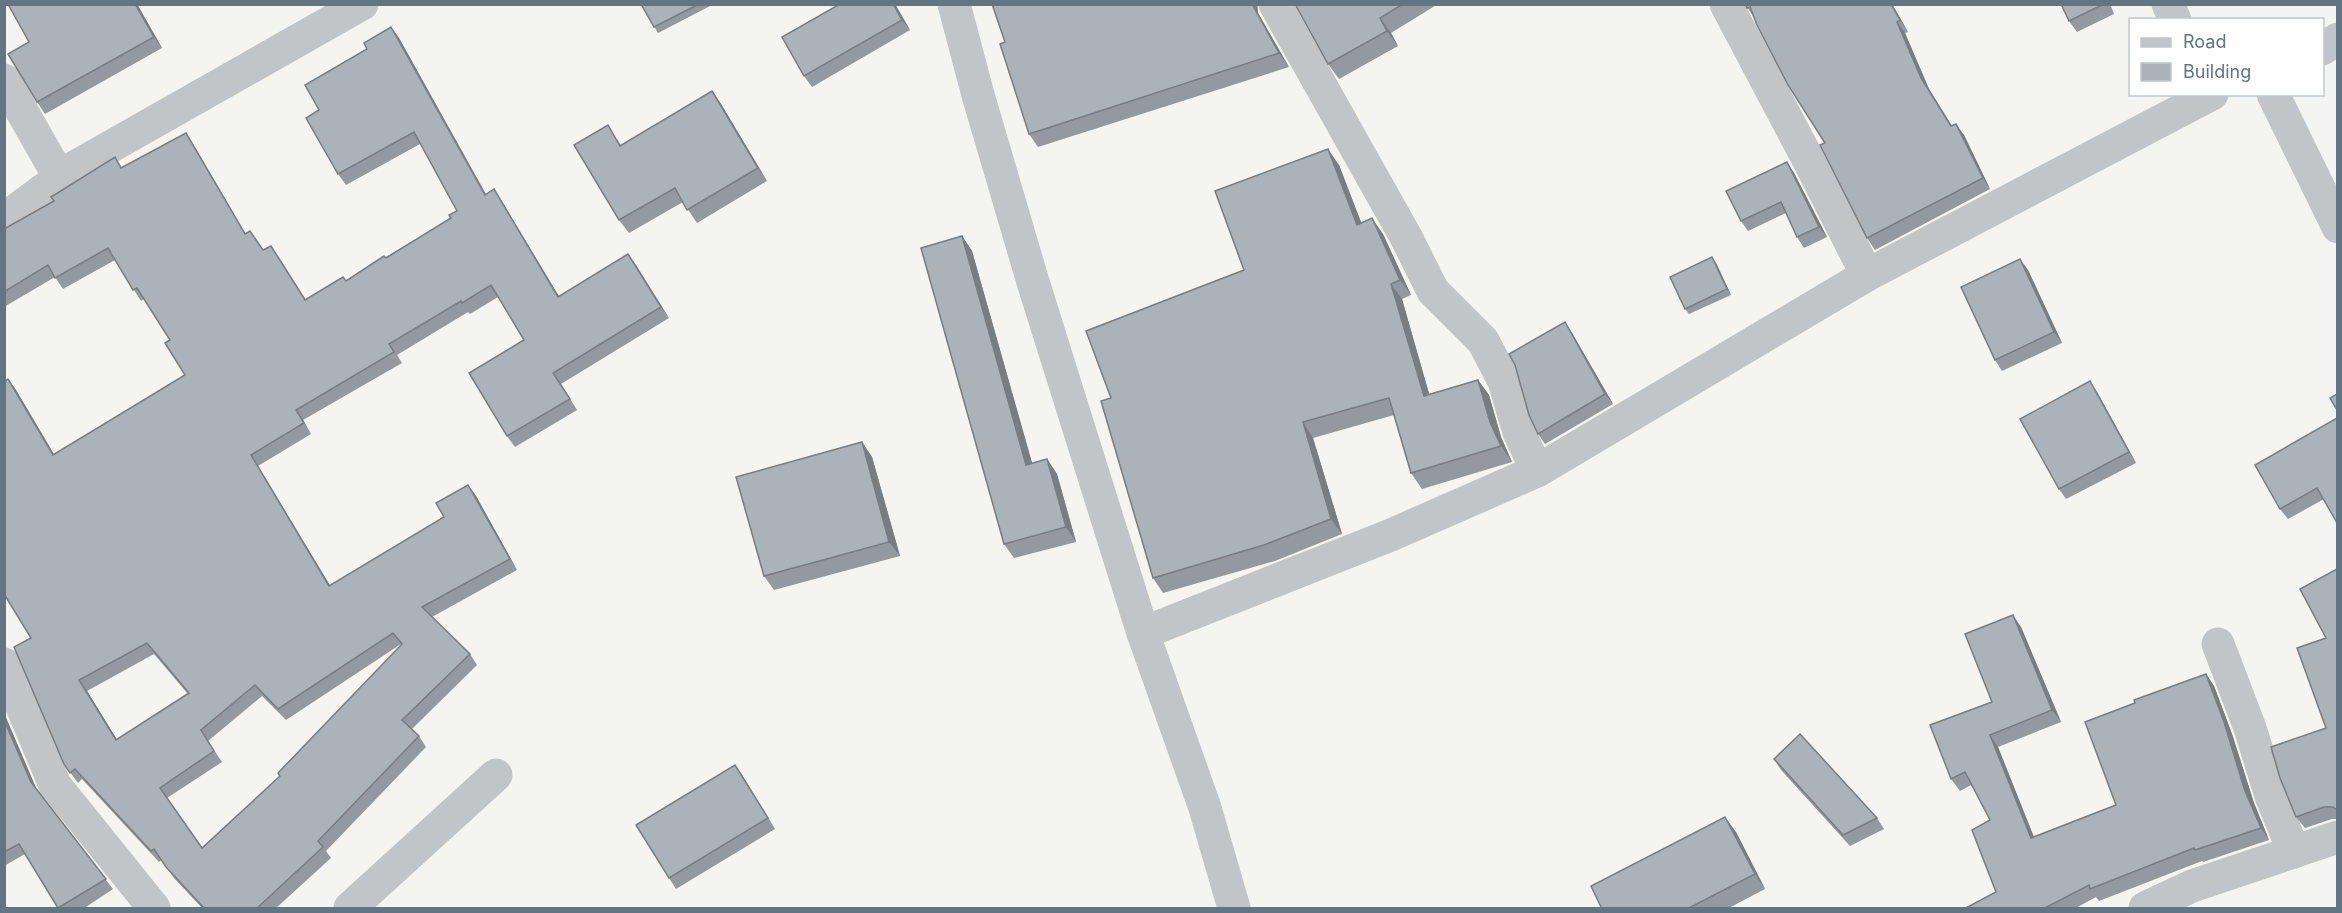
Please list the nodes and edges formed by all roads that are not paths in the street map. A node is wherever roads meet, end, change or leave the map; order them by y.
1 (363, 4) edge
2 (954, 4) edge
3 (1275, 4) edge
4 (1726, 4) edge
5 (2168, 4) edge
6 (2174, 18) edge
7 (2337, 39) edge
8 (2324, 48) edge
9 (4, 80) edge
10 (2206, 96) edge
11 (2274, 96) edge
12 (60, 178) junction
13 (4, 219) edge
14 (2337, 227) edge
15 (1867, 275) junction
16 (1537, 471) junction
17 (1143, 633) junction
18 (2218, 644) dead end
19 (4, 663) edge
20 (496, 775) dead end
21 (2337, 837) edge
22 (2294, 852) junction
23 (154, 909) edge
24 (350, 909) edge
25 (1234, 909) edge
26 (2145, 909) edge

1 - 12 street
2 - 17 street
3 - 16 street
4 - 15 street
5 - 6 street
7 - 8 street
9 - 12 street
10 - 15 street
11 - 14 street
12 - 13 street
15 - 16 street
16 - 17 street
17 - 25 street
18 - 22 street
19 - 23 street
20 - 24 street
21 - 22 street
22 - 26 street

